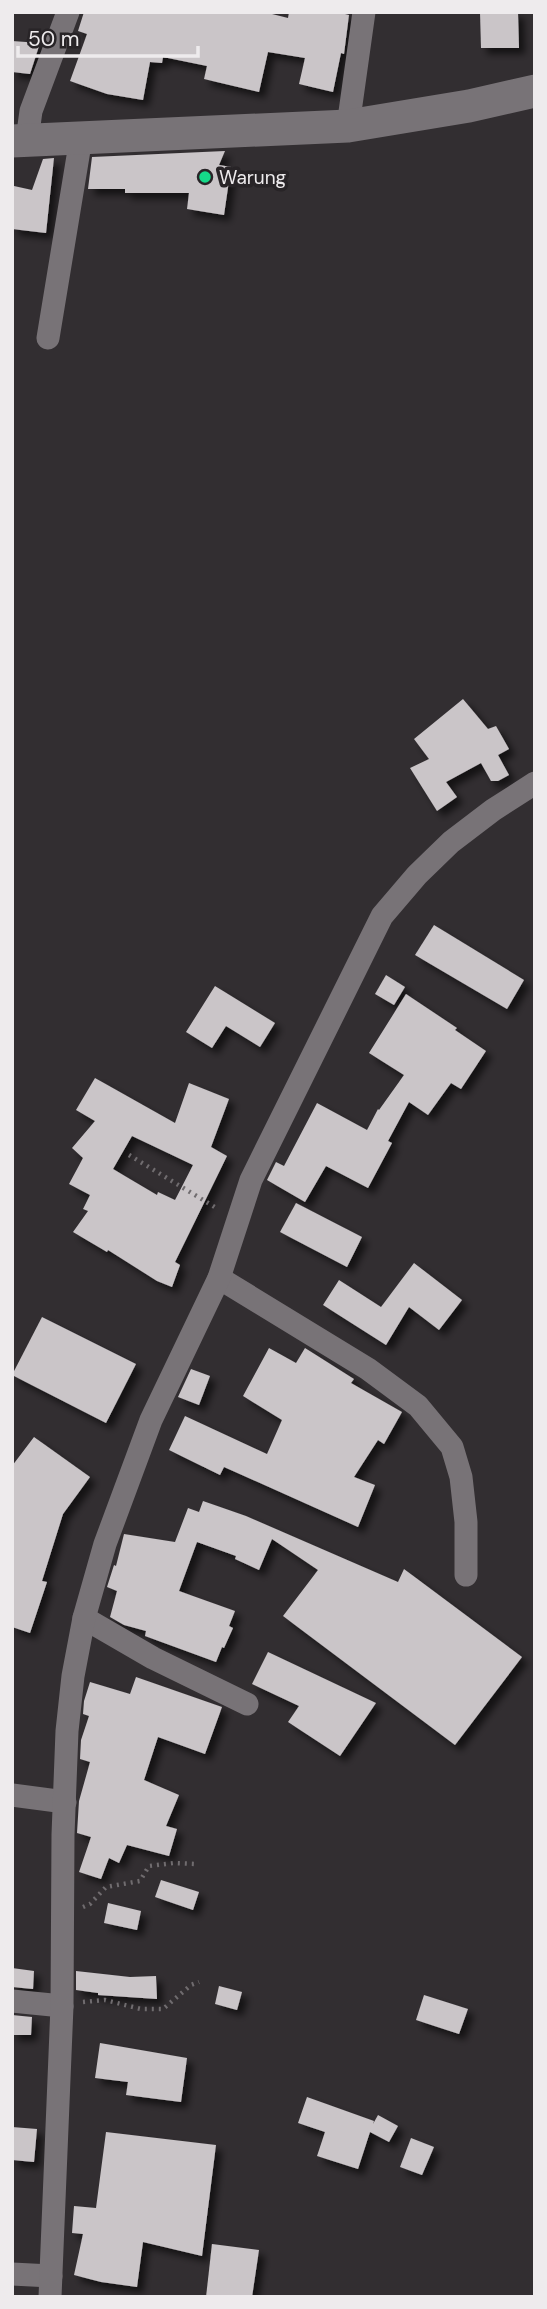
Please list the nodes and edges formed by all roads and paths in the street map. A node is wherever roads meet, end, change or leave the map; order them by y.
1 (68, 12) edge
2 (363, 12) edge
3 (535, 91) edge
4 (351, 109) junction
5 (25, 130) edge
6 (81, 138) junction
7 (48, 338) dead end
8 (535, 783) edge
9 (129, 1155) dead end
10 (237, 1221) junction
11 (219, 1279) junction
12 (466, 1575) dead end
13 (84, 1618) junction
14 (247, 1704) dead end
15 (12, 1795) edge
16 (65, 1802) junction
17 (196, 1864) dead end
18 (63, 1914) junction
19 (200, 1982) dead end
20 (12, 2001) edge
21 (61, 2005) junction
22 (12, 2274) edge
23 (51, 2286) edge

1 - 5 street
2 - 4 street
3 - 4 street
4 - 6 street
5 - 6 street
6 - 7 street
8 - 10 street
9 - 10 path
10 - 11 street
11 - 12 street
11 - 13 street
13 - 14 street
13 - 16 street
15 - 16 street
16 - 18 street
17 - 18 path
18 - 21 street
19 - 21 path
20 - 21 street
21 - 23 street
22 - 23 street

